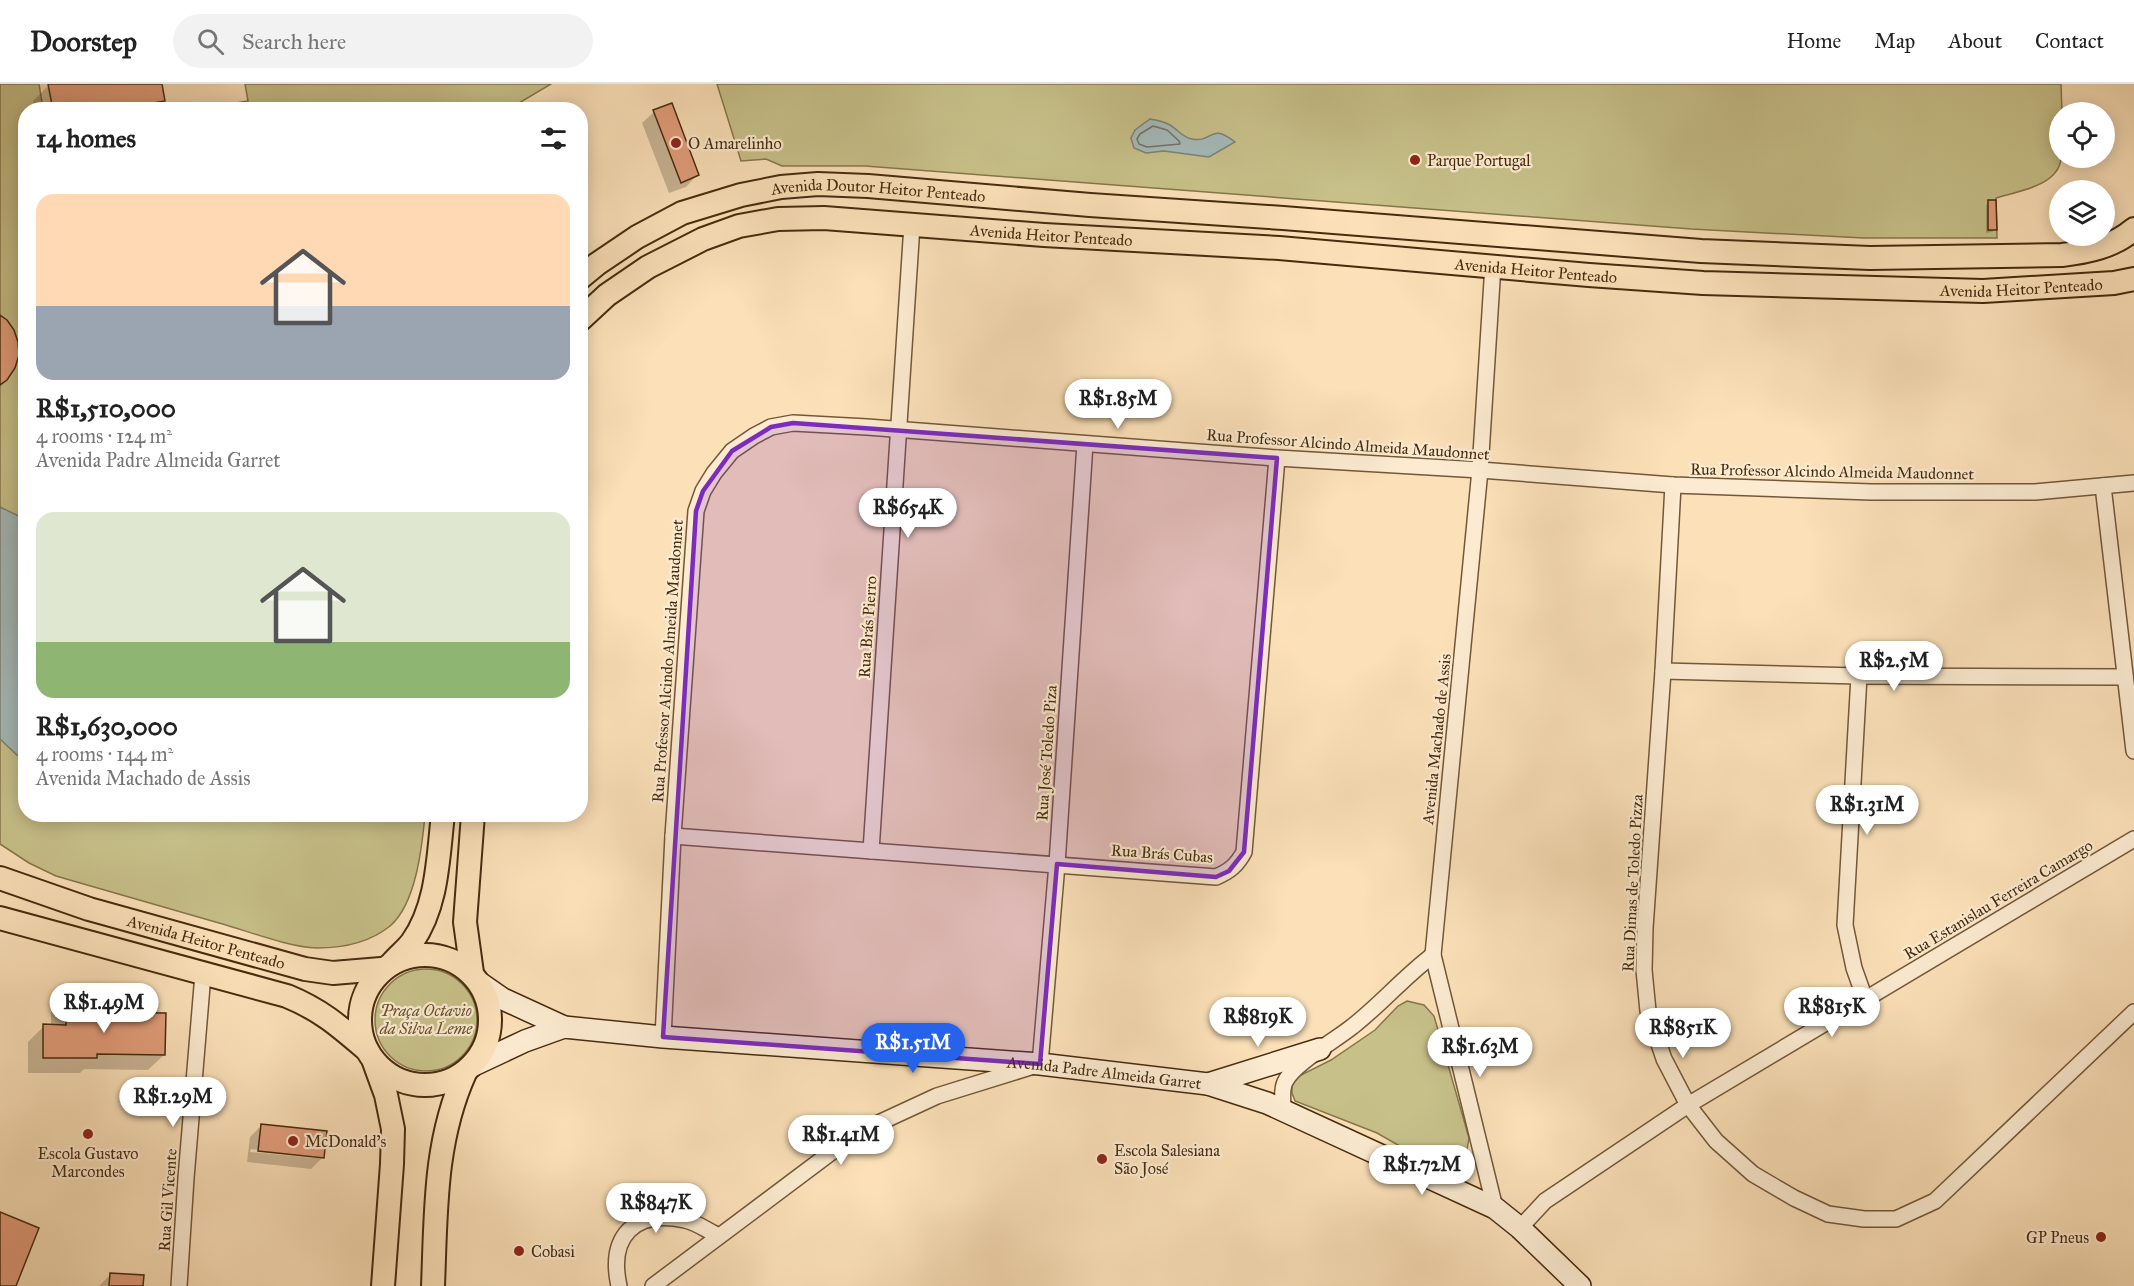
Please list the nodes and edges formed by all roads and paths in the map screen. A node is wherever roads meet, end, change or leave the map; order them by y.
1 (1198, 212) joint
2 (912, 225) junction
3 (938, 227) joint
4 (2134, 229) edge
5 (1493, 266) junction
6 (588, 271) edge
7 (2134, 279) edge
8 (588, 313) edge
9 (898, 429) junction
10 (1085, 444) junction
11 (1277, 458) junction
12 (1480, 470) junction
13 (2134, 483) edge
14 (1673, 485) junction
15 (2103, 486) junction
16 (1663, 671) junction
17 (1859, 676) junction
18 (2125, 677) junction
19 (2134, 751) edge
20 (442, 822) edge
21 (472, 822) edge
22 (673, 836) junction
23 (2134, 838) edge
24 (871, 851) junction
25 (1057, 864) junction
26 (0, 869) edge
27 (0, 878) edge
28 (34, 888) junction
29 (0, 918) edge
30 (27, 926) junction
31 (0, 930) edge
32 (1433, 955) junction
33 (386, 966) junction
34 (203, 974) junction
35 (476, 978) junction
36 (1866, 999) junction
37 (2134, 1012) edge
38 (564, 1027) junction
39 (663, 1037) junction
40 (1320, 1049) junction
41 (370, 1055) junction
42 (1040, 1064) junction
43 (469, 1069) junction
44 (1208, 1084) junction
45 (1688, 1105) junction
46 (1283, 1110) junction
47 (1495, 1208) junction
48 (1520, 1228) junction
49 (719, 1236) junction
50 (179, 1286) edge
51 (383, 1286) edge
52 (433, 1286) edge
53 (619, 1286) edge
54 (653, 1286) edge
55 (1580, 1286) edge

1 - 4 main road, Avenida Heitor Penteado
1 - 6 main road, Avenida Doutor Heitor Penteado
2 - 3 main road, Avenida Doutor Heitor Penteado
2 - 8 main road, Avenida Doutor Heitor Penteado
2 - 9 street, Rua Brás Pierro
3 - 5 main road, Avenida Heitor Penteado
5 - 7 main road, Avenida Heitor Penteado
5 - 12 street, Avenida Machado de Assis
9 - 10 street, Rua Professor Alcindo Almeida Maudonnet
9 - 22 street, Rua Professor Alcindo Almeida Maudonnet
9 - 24 street, Rua Brás Pierro
10 - 11 street, Rua Professor Alcindo Almeida Maudonnet
10 - 25 street, Rua José Toledo Piza
11 - 12 street, Rua Professor Alcindo Almeida Maudonnet
11 - 25 street, Rua Brás Cubas
12 - 14 street, Rua Professor Alcindo Almeida Maudonnet
12 - 32 street, Avenida Machado de Assis
13 - 15 street, Rua Professor Alcindo Almeida Maudonnet
14 - 15 street, Rua Professor Alcindo Almeida Maudonnet
14 - 16 street, Rua Dimas de Toledo Pizza
15 - 18 street
16 - 17 street
16 - 45 street, Rua Dimas de Toledo Pizza
17 - 18 street
17 - 36 street
18 - 19 street
20 - 33 main road
21 - 35 main road
22 - 24 street, Rua Brás Cubas
22 - 39 street, Rua Professor Alcindo Almeida Maudonnet
23 - 36 street, Rua Estanislau Ferreira Camargo
24 - 25 street, Rua Brás Cubas
25 - 42 street, Rua José Toledo Piza
26 - 28 main road
27 - 28 main road
28 - 33 main road, Avenida Heitor Penteado
29 - 30 main road
30 - 31 street
30 - 34 main road
32 - 40 street
32 - 47 street, Avenida Machado de Assis
33 - 35 main road
33 - 41 main road
34 - 41 main road
34 - 50 street, Rua Gil Vicente
35 - 38 street
35 - 43 main road
36 - 45 street, Rua Estanislau Ferreira Camargo
37 - 45 street, Rua Dimas de Toledo Pizza
38 - 39 street, Avenida Padre Almeida Garret
38 - 43 street, Avenida Padre Almeida Garret
39 - 42 street, Avenida Padre Almeida Garret
40 - 44 street
40 - 46 street
41 - 43 main road
41 - 51 main road
42 - 44 street, Avenida Padre Almeida Garret
42 - 49 street
43 - 52 main road
44 - 46 street, Avenida Padre Almeida Garret
45 - 48 street, Rua Estanislau Ferreira Camargo
46 - 47 street, Avenida Padre Almeida Garret
47 - 48 street, Avenida Padre Almeida Garret
48 - 55 street, Avenida Padre Almeida Garret
49 - 53 street
49 - 54 street

